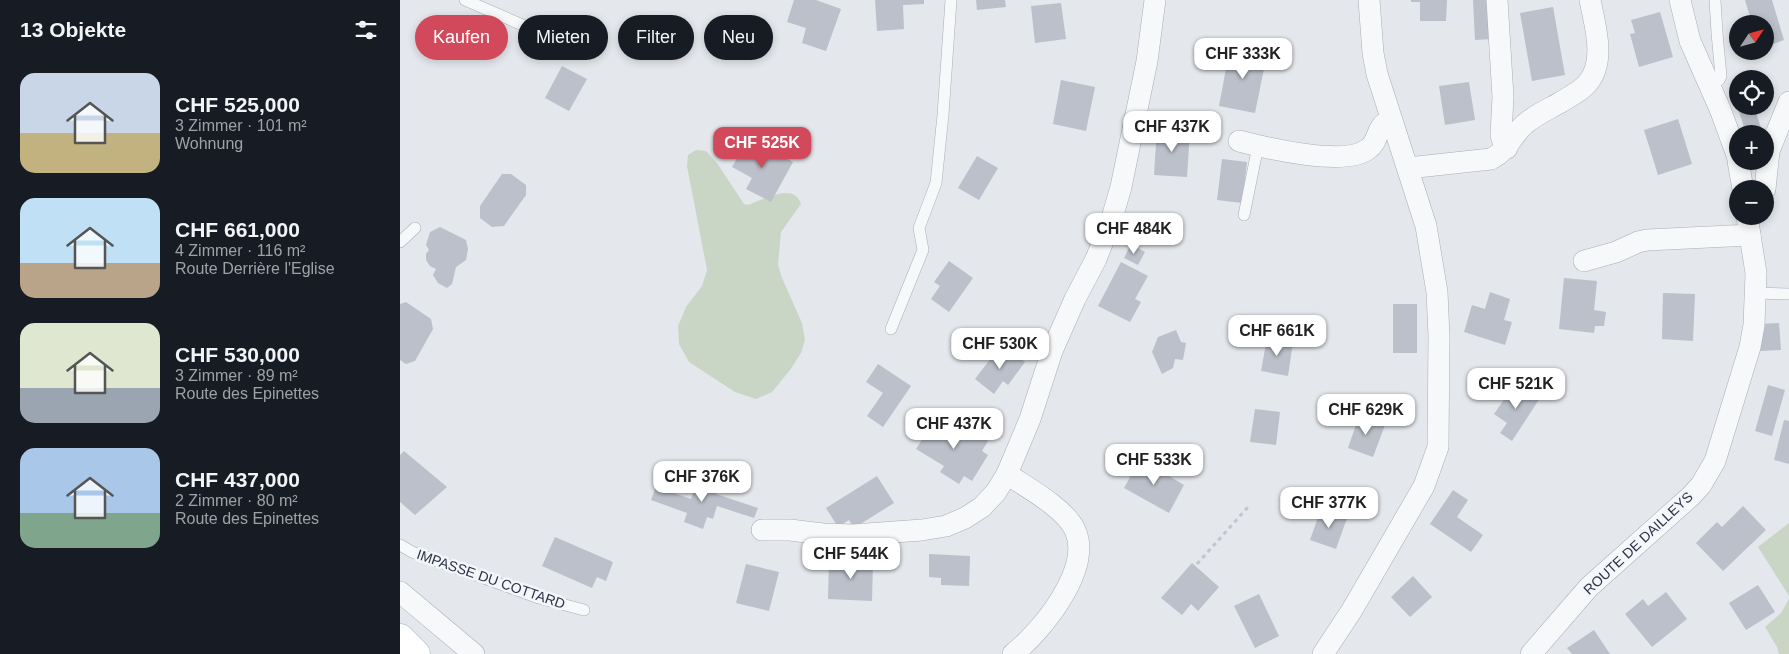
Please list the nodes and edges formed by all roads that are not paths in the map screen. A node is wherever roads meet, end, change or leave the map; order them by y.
1 (465, 0) edge
2 (951, 0) edge
3 (1155, 0) edge
4 (1369, 0) edge
5 (1497, 0) edge
6 (1590, 0) edge
7 (1680, 0) edge
8 (1715, 0) edge
9 (518, 23) edge
10 (1709, 85) junction
11 (1789, 102) edge
12 (1391, 120) junction
13 (1729, 134) edge
14 (1249, 143) joint
15 (1507, 148) junction
16 (1408, 168) junction
17 (1766, 180) edge
18 (1244, 215) dead end
19 (1761, 225) edge
20 (415, 228) dead end
21 (1750, 235) edge
22 (400, 242) edge
23 (1584, 261) dead end
24 (1756, 293) junction
25 (1789, 294) edge
26 (891, 328) dead end
27 (1006, 474) junction
28 (762, 530) dead end
29 (400, 545) edge
30 (400, 592) edge
31 (584, 610) dead end
32 (400, 638) edge
33 (416, 654) edge
34 (474, 654) edge
35 (1013, 654) edge
36 (1323, 654) edge
37 (1531, 654) edge

1 - 9 lane
2 - 26 lane
3 - 27 street
4 - 12 street
5 - 15 street
6 - 15 street
7 - 10 street
8 - 10 lane
10 - 13 street
11 - 17 street
12 - 14 street
12 - 16 street
14 - 18 lane
15 - 16 street
16 - 36 street
19 - 21 street
20 - 22 lane
21 - 23 street
21 - 24 street, ROUTE DE DAILLEYS
24 - 25 lane
24 - 37 street, ROUTE DE DAILLEYS
27 - 28 street
27 - 35 street
29 - 31 lane, IMPASSE DU COTTARD
30 - 34 street
32 - 33 main road

